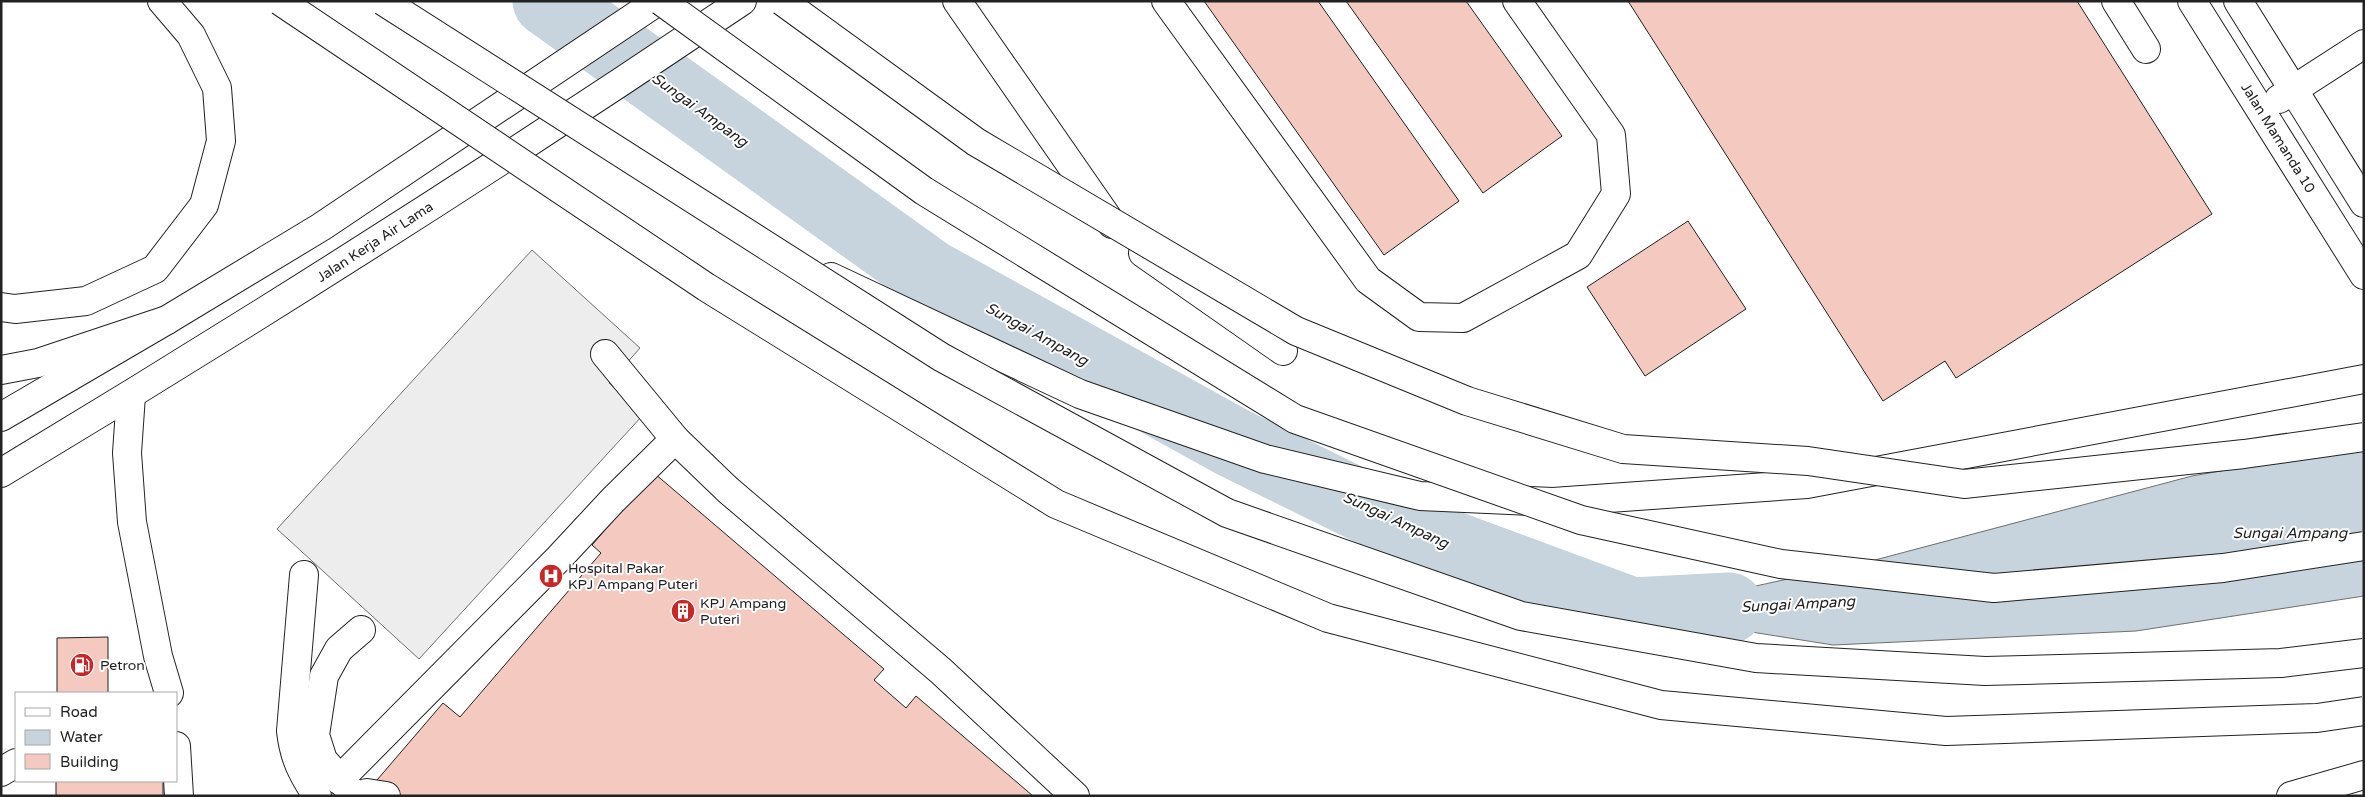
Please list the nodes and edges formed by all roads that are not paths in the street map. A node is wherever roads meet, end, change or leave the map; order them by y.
1 (162, 1) edge
2 (280, 1) edge
3 (383, 1) edge
4 (659, 1) edge
5 (742, 1) edge
6 (782, 1) edge
7 (957, 1) edge
8 (1166, 1) edge
9 (1517, 1) edge
10 (2116, 1) edge
11 (2192, 1) edge
12 (2238, 1) edge
13 (2364, 44) edge
14 (2146, 49) dead end
15 (2294, 90) junction
16 (2261, 111) junction
17 (2364, 203) edge
18 (782, 254) junction
19 (2364, 275) edge
20 (1, 307) edge
21 (168, 320) junction
22 (1283, 351) dead end
23 (605, 354) dead end
24 (1, 370) edge
25 (2364, 379) edge
26 (131, 395) junction
27 (1, 417) edge
28 (2364, 436) edge
29 (675, 439) junction
30 (1, 473) edge
31 (2364, 546) edge
32 (304, 575) dead end
33 (361, 630) dead end
34 (2364, 653) edge
35 (169, 692) edge
36 (2364, 711) edge
37 (15, 765) edge
38 (1, 772) edge
39 (2364, 775) edge
40 (178, 779) edge
41 (350, 790) edge
42 (179, 796) edge
43 (317, 796) edge
44 (386, 796) edge
45 (1075, 796) edge
46 (2291, 796) edge

1 - 20 main road
2 - 36 main road, bridge
3 - 18 main road, bridge
4 - 21 main road
4 - 31 main road, bridge
5 - 26 main road, Jalan Kerja Air Lama
6 - 28 main road, bridge
7 - 22 main road
8 - 9 main road
10 - 14 main road
11 - 16 main road, Jalan Mamanda 10
12 - 15 main road
13 - 15 main road
15 - 16 main road
15 - 17 main road
16 - 19 main road, Jalan Mamanda 10
18 - 25 main road, bridge
18 - 34 main road, bridge
21 - 24 main road
21 - 27 main road
23 - 29 main road
26 - 30 main road, Jalan Kerja Air Lama
26 - 35 main road
29 - 41 main road
29 - 45 main road
32 - 43 main road
33 - 41 main road
37 - 38 main road
39 - 46 main road
40 - 42 main road
41 - 44 main road

